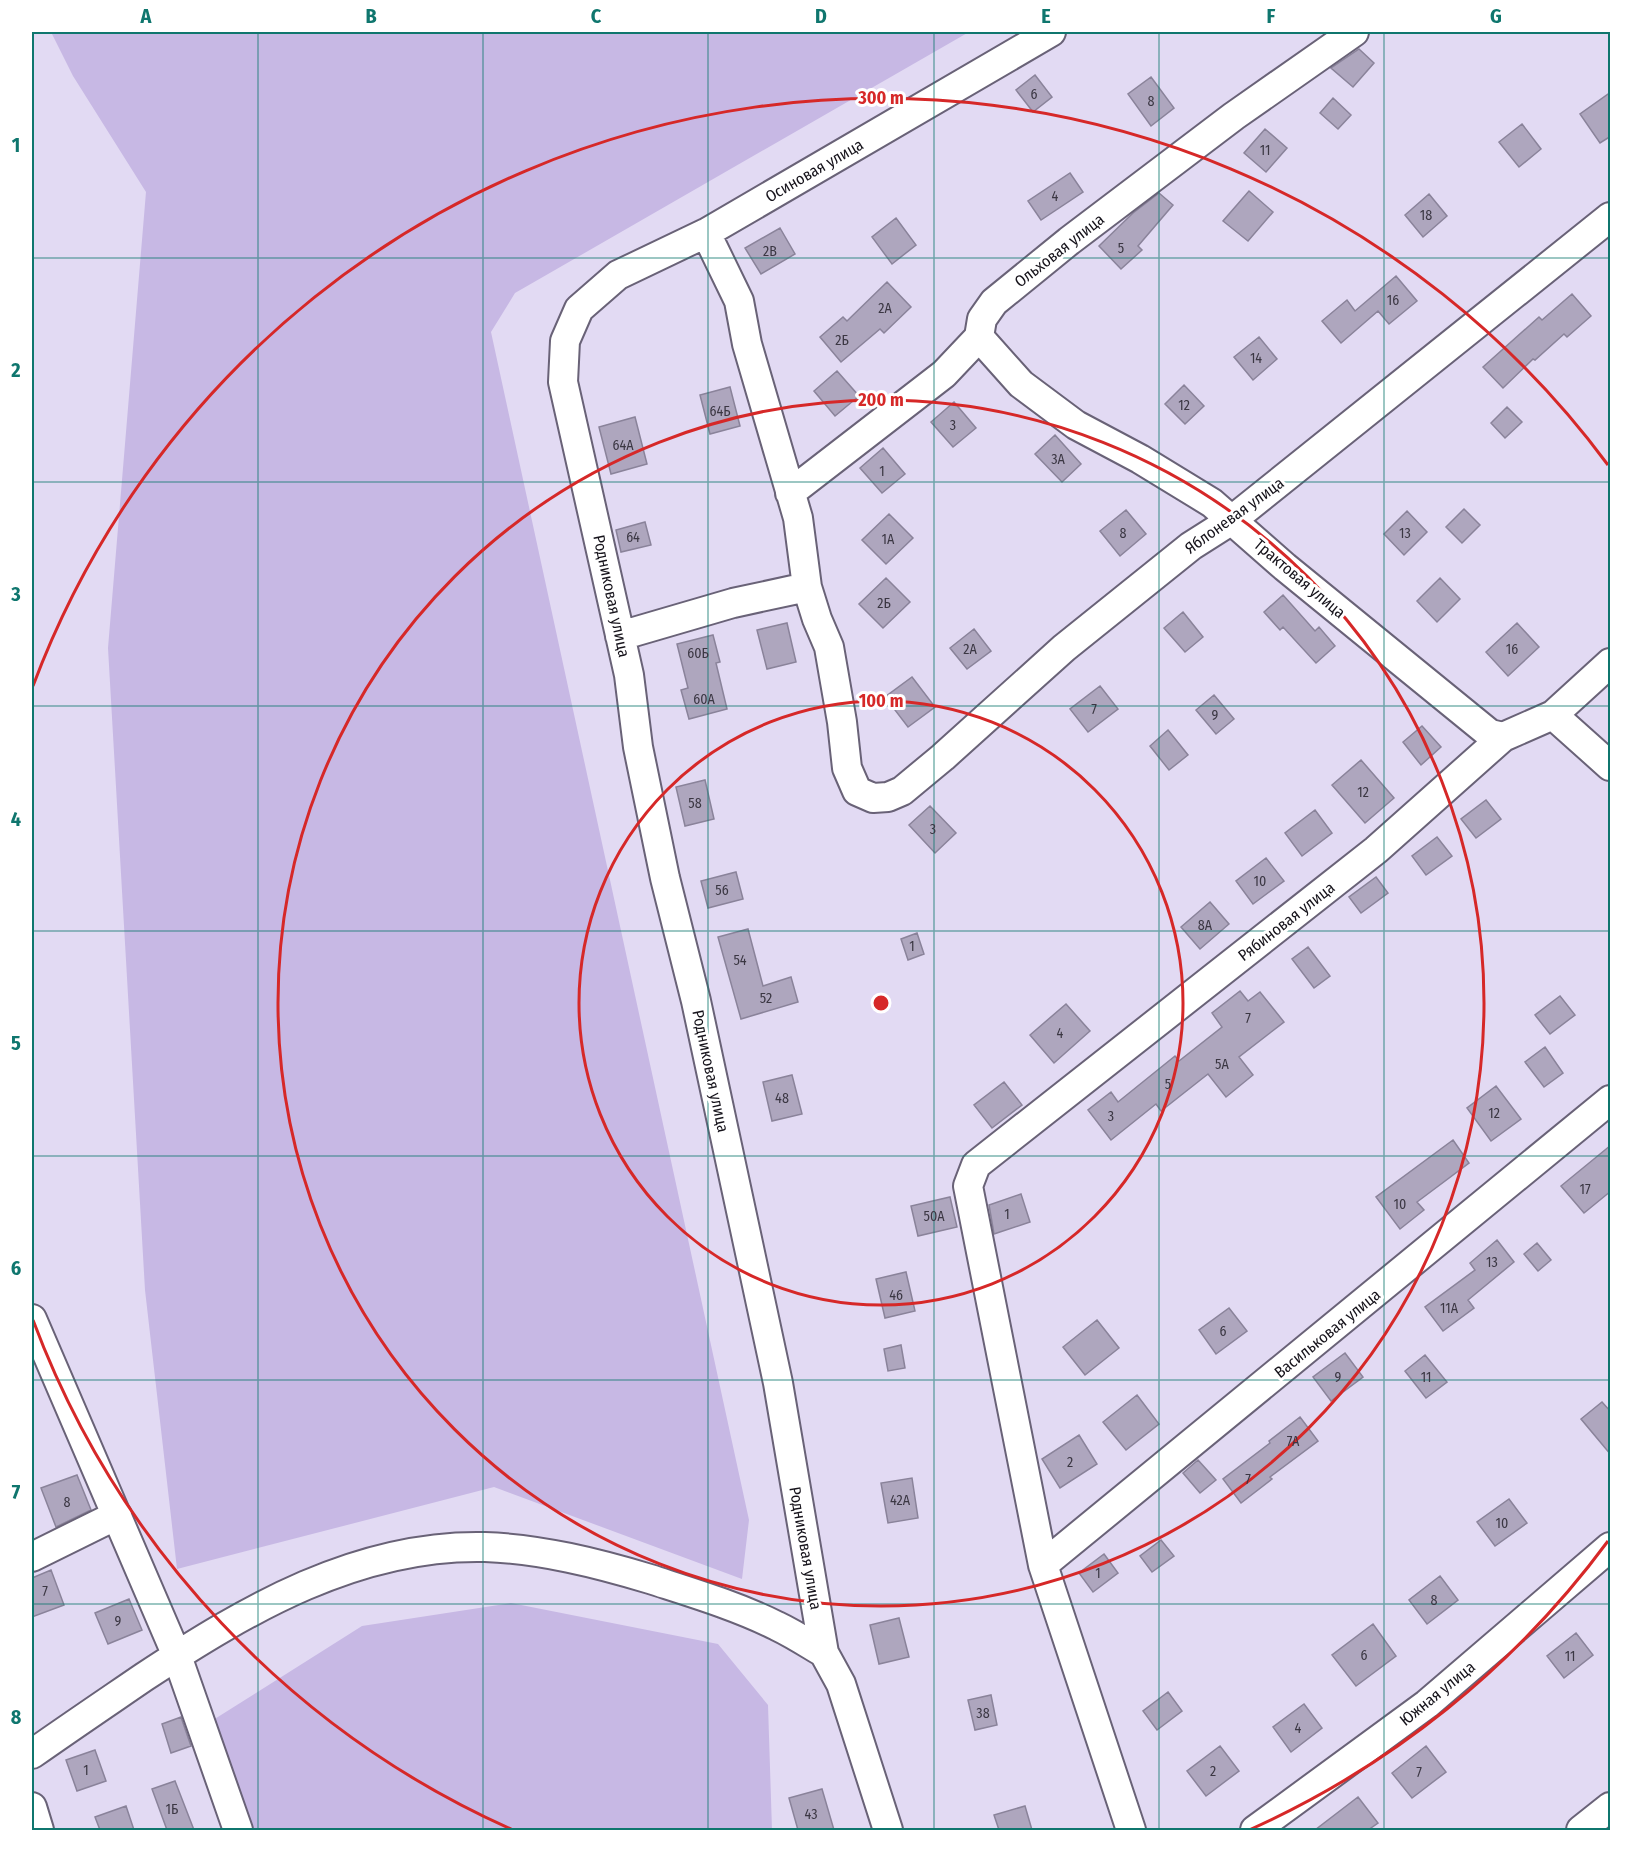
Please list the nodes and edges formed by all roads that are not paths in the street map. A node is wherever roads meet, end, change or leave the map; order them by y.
1 (1051, 32) edge
2 (1354, 32) edge
3 (1611, 217) edge
4 (706, 233) junction
5 (579, 309) joint
6 (979, 337) junction
7 (790, 493) junction
8 (1232, 520) junction
9 (807, 587) junction
10 (620, 636) junction
11 (1611, 663) edge
12 (1553, 715) junction
13 (1503, 737) junction
14 (1611, 766) edge
15 (1611, 1100) edge
16 (32, 1320) edge
17 (117, 1515) junction
18 (1611, 1547) edge
19 (32, 1557) edge
20 (1043, 1565) junction
21 (824, 1653) junction
22 (177, 1656) junction
23 (32, 1754) edge
24 (1611, 1806) edge
25 (32, 1808) edge
26 (39, 1830) edge
27 (238, 1830) edge
28 (888, 1830) edge
29 (1131, 1830) edge
30 (1256, 1830) edge
31 (1581, 1830) edge

1 - 4 street, Осиновая улица
2 - 6 street, Ольховая улица
3 - 8 street, Яблоневая улица
4 - 5 street, Осиновая улица
4 - 7 street
5 - 10 street, Родниковая улица
6 - 7 street, Ольховая улица
6 - 8 street, Трактовая улица
7 - 9 street
8 - 9 street, Яблоневая улица
8 - 13 street, Трактовая улица
9 - 10 street
10 - 21 street, Родниковая улица
11 - 12 street, Рябиновая улица
12 - 13 street, Рябиновая улица
12 - 14 street
13 - 20 street, Рябиновая улица
15 - 20 street, Васильковая улица
16 - 17 street
17 - 19 street
17 - 22 street
18 - 30 street, Южная улица
20 - 29 street
21 - 22 street
21 - 28 street, Родниковая улица
22 - 23 street
22 - 27 street
24 - 31 street
25 - 26 street

